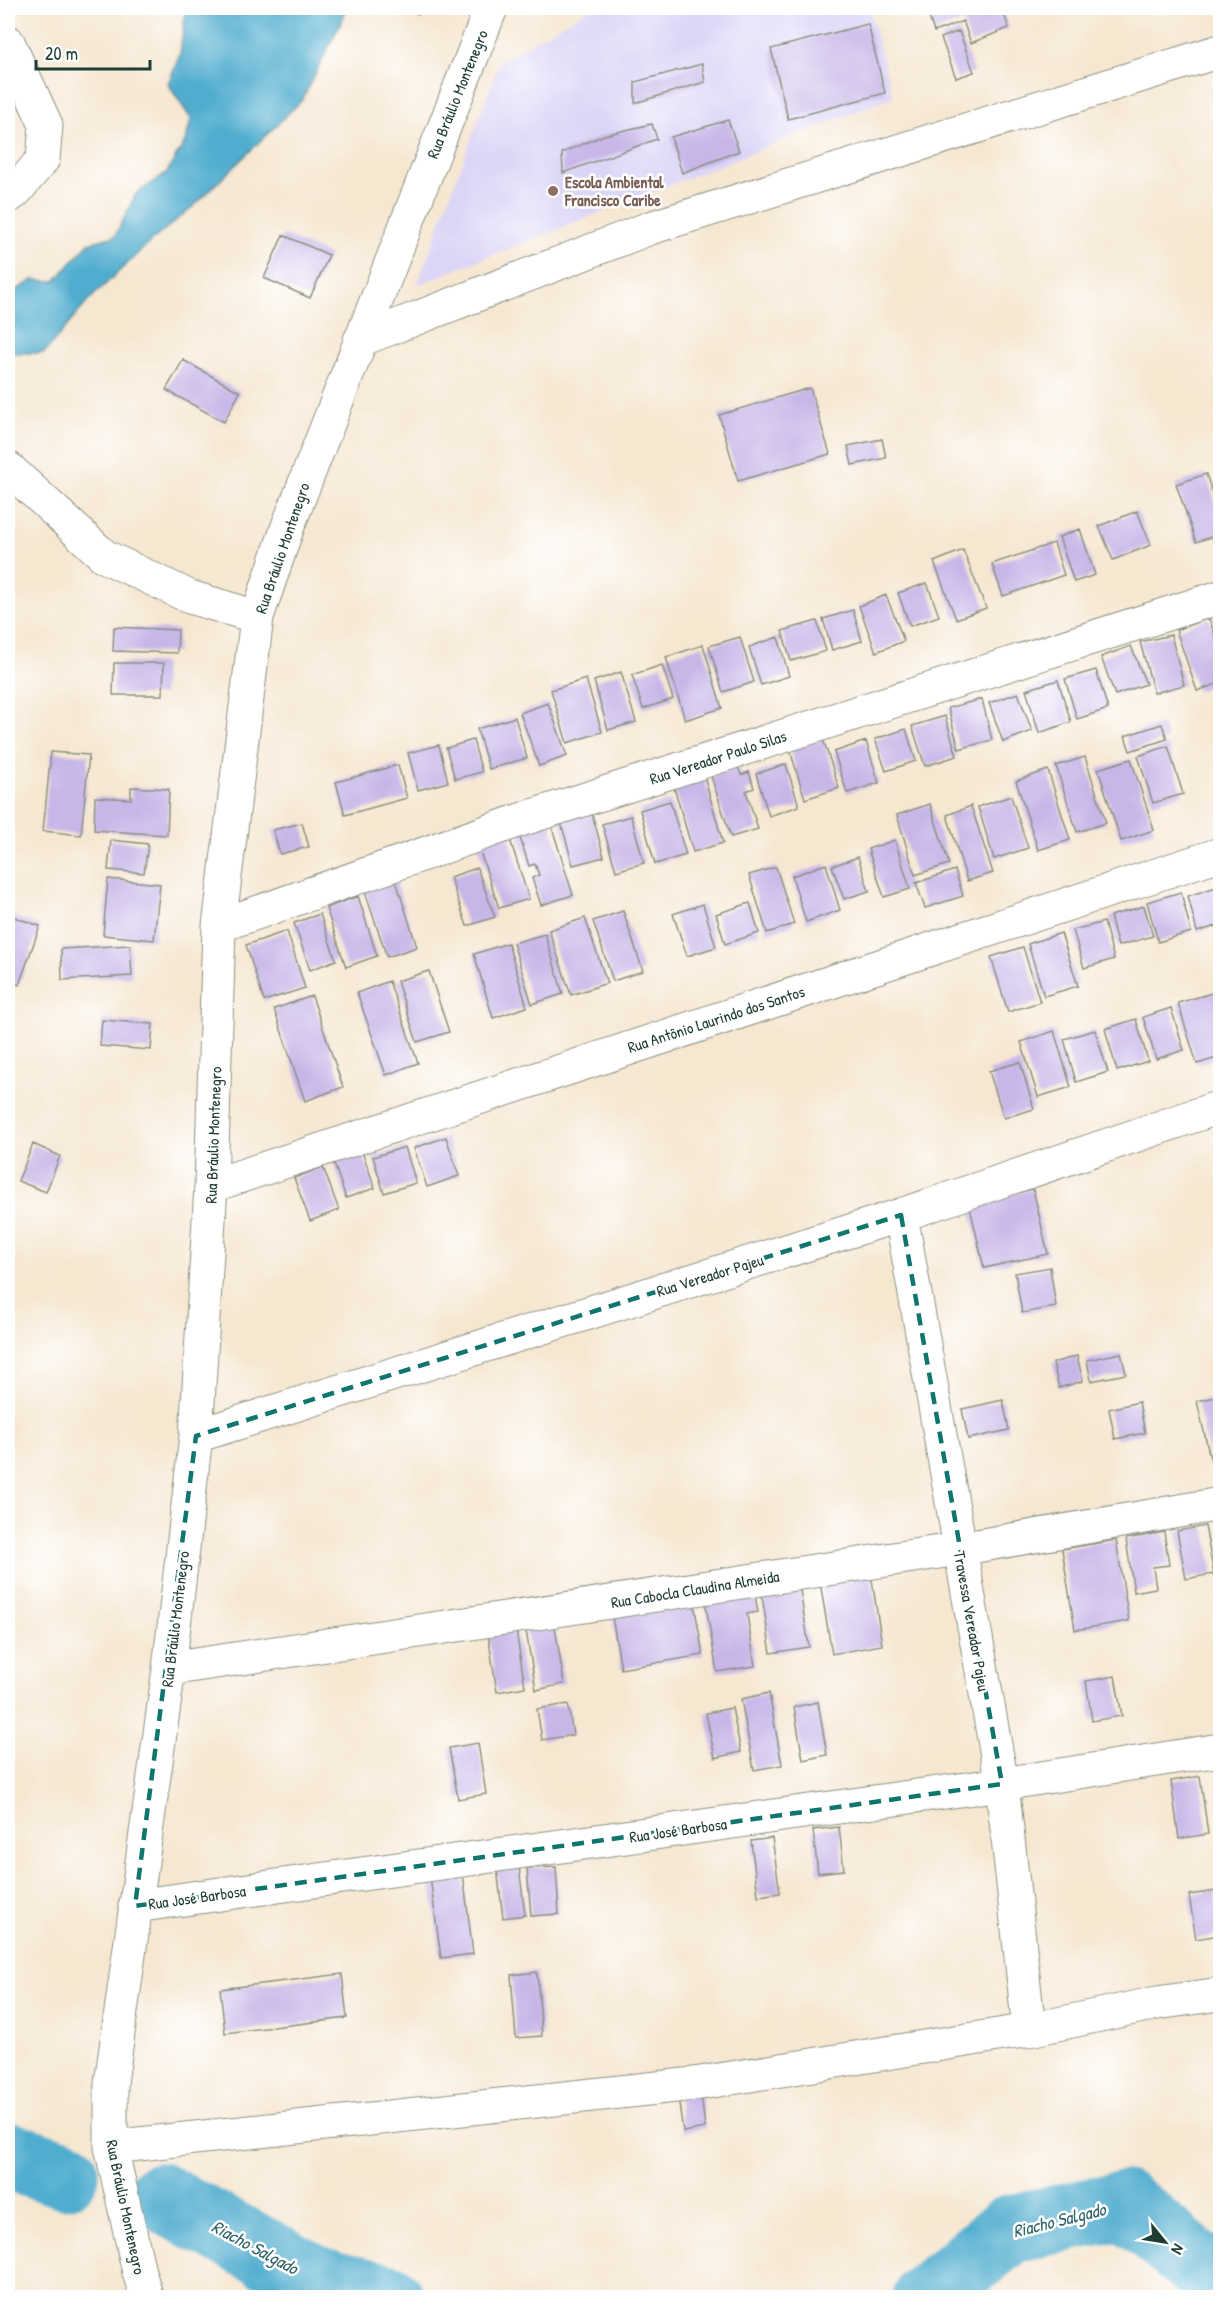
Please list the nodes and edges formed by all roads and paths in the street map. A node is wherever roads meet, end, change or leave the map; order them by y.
1 (491, 8) edge
2 (8, 42) edge
3 (1221, 51) edge
4 (10, 200) edge
5 (360, 340) junction
6 (8, 468) edge
7 (1221, 597) edge
8 (257, 617) junction
9 (1221, 854) edge
10 (219, 926) junction
11 (1221, 1107) edge
12 (212, 1186) junction
13 (901, 1215) junction
14 (196, 1436) junction
15 (1221, 1504) edge
16 (959, 1549) junction
17 (170, 1669) junction
18 (1221, 1750) edge
19 (1002, 1784) junction
20 (135, 1906) junction
21 (1221, 1994) edge
22 (1029, 2030) junction
23 (111, 2147) junction
24 (147, 2298) edge

1 - 5 street, Rua Bráulio Montenegro
2 - 4 street
3 - 5 street
5 - 8 street, Rua Bráulio Montenegro
6 - 8 street
7 - 10 street, Rua Vereador Paulo Silas
8 - 10 street, Rua Bráulio Montenegro
9 - 12 street, Rua Antônio Laurindo dos Santos
10 - 12 street, Rua Bráulio Montenegro
11 - 13 street, Rua Vereador Pajeu
12 - 14 street, Rua Bráulio Montenegro
13 - 14 street, Rua Vereador Pajeu
13 - 16 street, Travessa Vereador Pajeu
14 - 17 street, Rua Bráulio Montenegro
15 - 16 street, Rua Cabocla Claudina Almeida
16 - 17 street, Rua Cabocla Claudina Almeida
16 - 19 street, Travessa Vereador Pajeu
17 - 20 street, Rua Bráulio Montenegro
18 - 19 street, Rua José Barbosa
19 - 20 street, Rua José Barbosa
19 - 22 street, Travessa Vereador Pajeu
20 - 23 street, Rua Bráulio Montenegro
21 - 22 street
22 - 23 street
23 - 24 street, Rua Bráulio Montenegro

